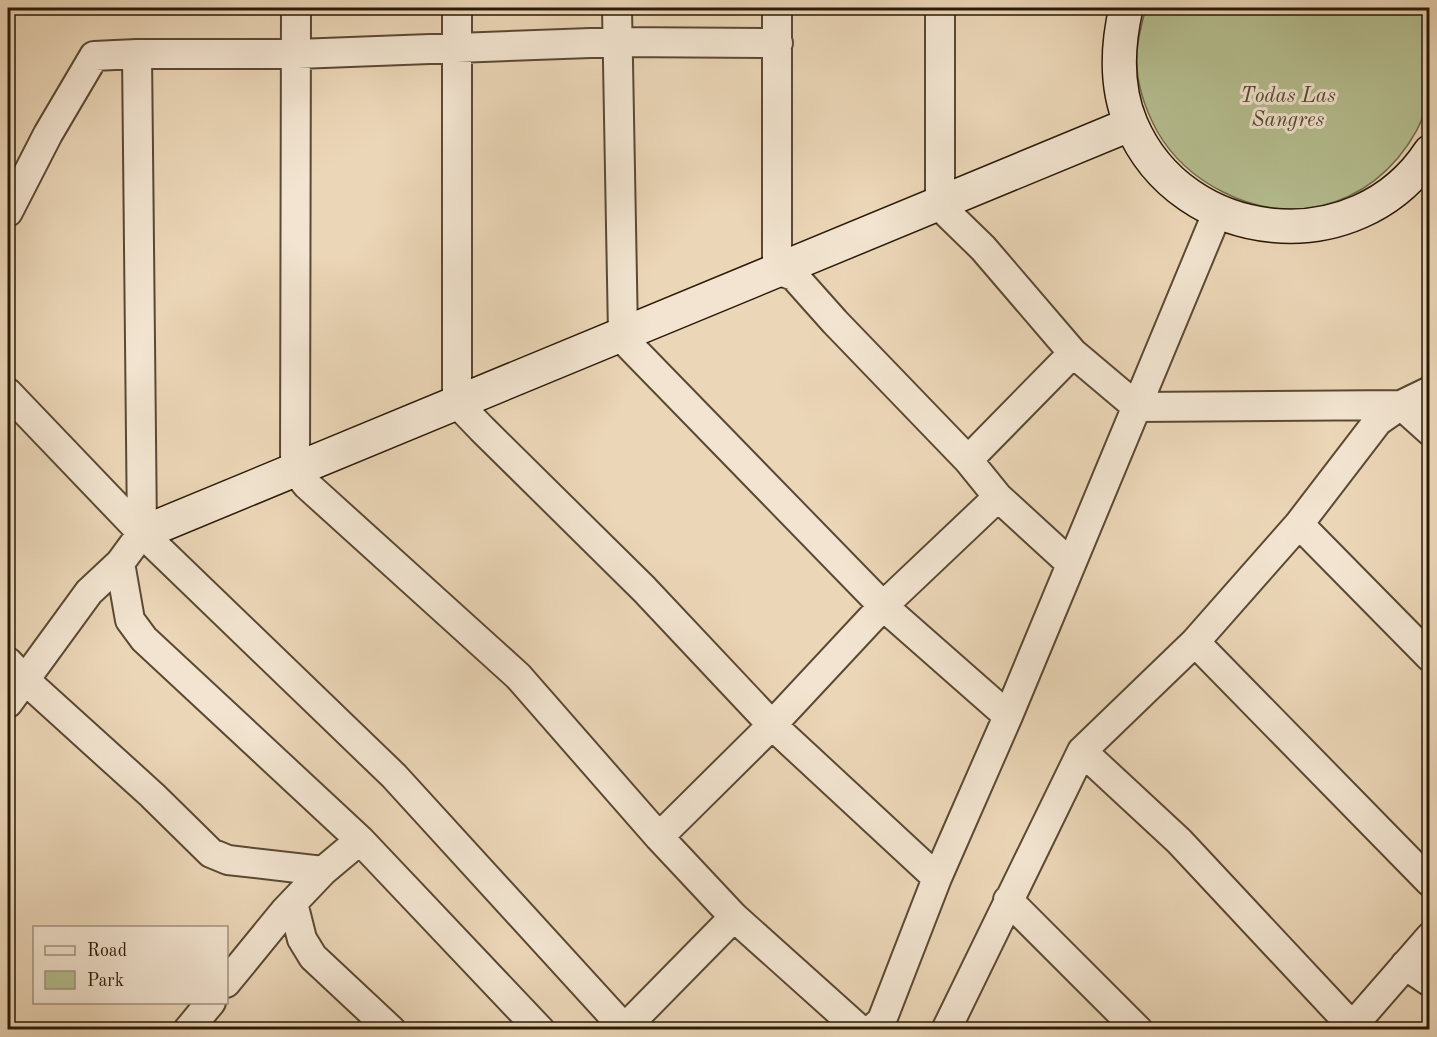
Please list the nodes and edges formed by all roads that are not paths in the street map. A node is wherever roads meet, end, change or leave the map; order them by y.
1 (296, 8) edge
2 (457, 8) edge
3 (617, 8) edge
4 (777, 8) edge
5 (940, 8) edge
6 (1126, 8) edge
7 (618, 42) junction
8 (778, 43) junction
9 (458, 49) junction
10 (137, 54) junction
11 (297, 54) junction
12 (1131, 124) junction
13 (1430, 152) edge
14 (940, 203) junction
15 (1218, 211) junction
16 (8, 212) edge
17 (777, 270) junction
18 (623, 334) junction
19 (1073, 353) junction
20 (1430, 391) edge
21 (8, 393) edge
22 (457, 403) junction
23 (1401, 405) junction
24 (1137, 406) junction
25 (1430, 431) edge
26 (968, 460) junction
27 (295, 470) junction
28 (998, 497) junction
29 (1299, 524) junction
30 (142, 533) junction
31 (120, 563) junction
32 (1070, 563) junction
33 (883, 606) junction
34 (1195, 642) junction
35 (1430, 657) edge
36 (16, 671) edge
37 (8, 703) edge
38 (1008, 716) junction
39 (772, 725) junction
40 (1082, 751) junction
41 (660, 837) junction
42 (360, 840) junction
43 (323, 871) junction
44 (937, 878) junction
45 (1430, 882) edge
46 (1008, 900) junction
47 (293, 903) junction
48 (734, 917) junction
49 (1430, 937) edge
50 (1405, 965) junction
51 (228, 981) edge
52 (1430, 982) edge
53 (209, 1004) edge
54 (1350, 1028) edge
55 (188, 1029) edge
56 (391, 1029) edge
57 (540, 1029) edge
58 (624, 1029) edge
59 (860, 1029) edge
60 (872, 1029) edge
61 (946, 1029) edge
62 (1138, 1029) edge

1 - 11 street
2 - 9 street
3 - 7 street
4 - 8 street
5 - 14 street
6 - 12 street
7 - 8 street
7 - 9 street
7 - 18 street
8 - 17 street
9 - 11 street
9 - 22 street
10 - 11 street
10 - 16 street
10 - 30 street
11 - 27 street
12 - 14 street
12 - 15 street
13 - 15 street
14 - 17 street
14 - 19 street
15 - 24 street
17 - 18 street
17 - 26 street
18 - 22 street
18 - 33 street
19 - 24 street
19 - 26 street
20 - 23 street
21 - 30 street
22 - 27 street
22 - 39 street
23 - 24 street
23 - 25 street
23 - 29 street
24 - 32 street
26 - 28 street
27 - 30 street
27 - 41 street
28 - 32 street
28 - 33 street
29 - 34 street
29 - 35 street
30 - 31 street
30 - 58 street
31 - 36 street
31 - 42 street
32 - 38 street
33 - 38 street
33 - 39 street
34 - 40 street
34 - 45 street
36 - 37 street
36 - 43 street
38 - 44 street
39 - 41 street
39 - 44 street
40 - 46 street
40 - 54 street
41 - 48 street
42 - 43 street
42 - 57 street
43 - 47 street
44 - 60 street
46 - 61 street
46 - 62 street
47 - 51 street
47 - 56 street
48 - 58 street
48 - 59 street
49 - 50 street
50 - 52 street
50 - 54 street
53 - 55 street

